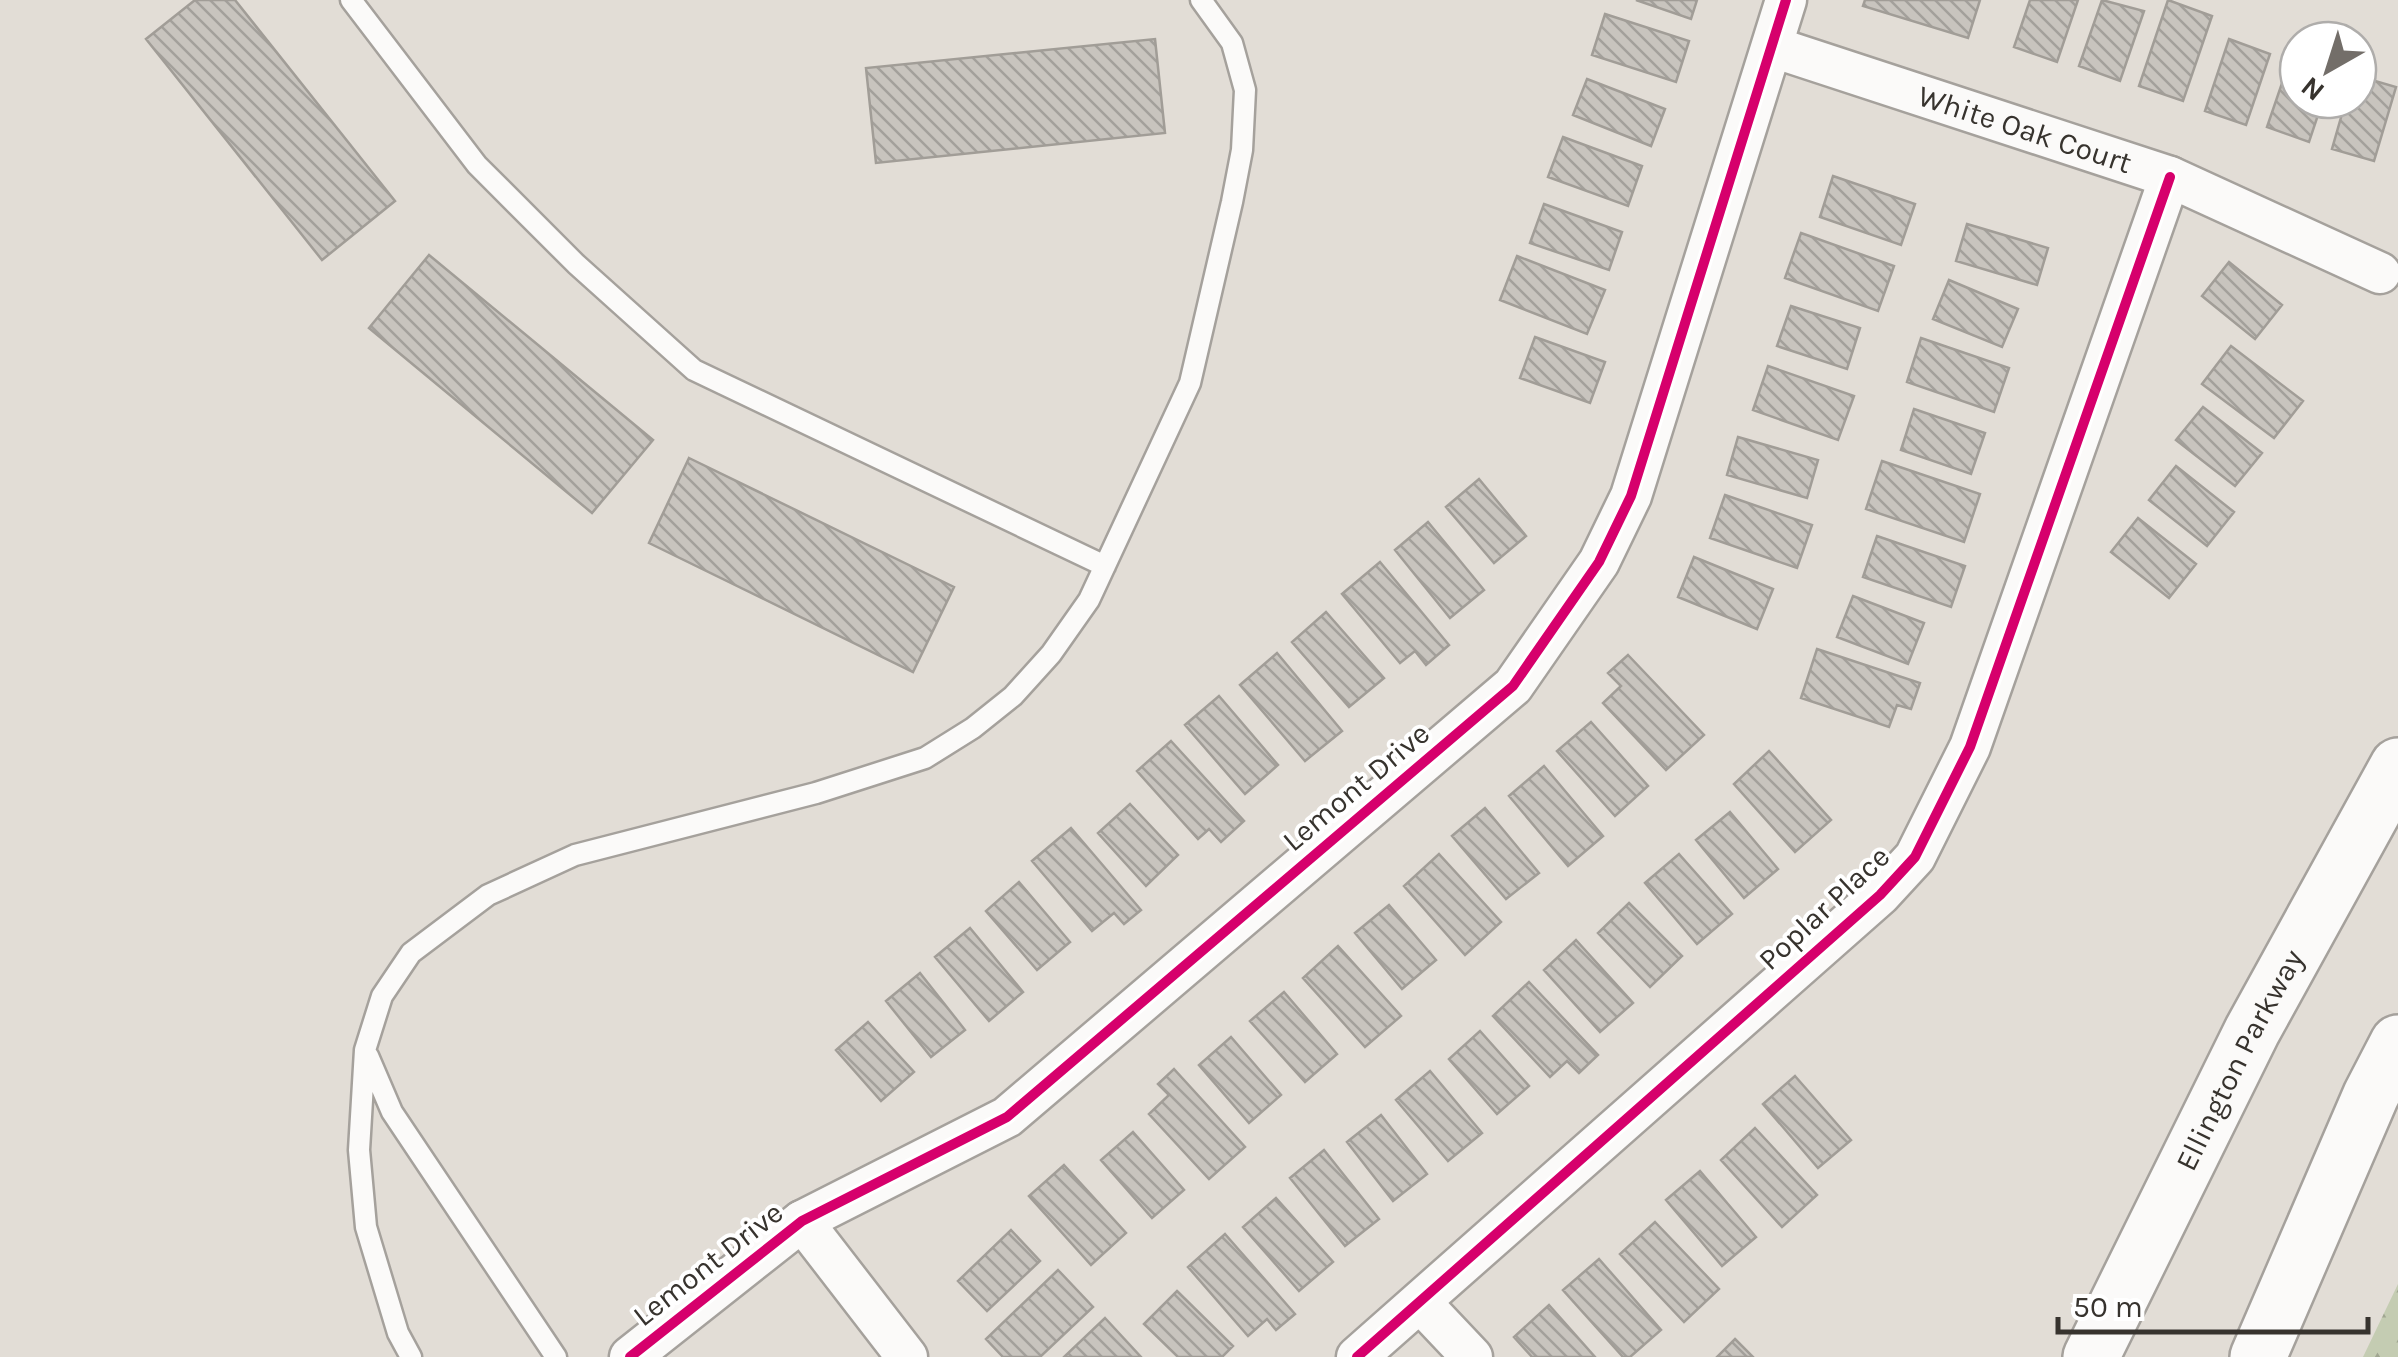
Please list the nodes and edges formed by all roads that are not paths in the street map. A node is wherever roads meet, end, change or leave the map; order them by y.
1 (351, 0) edge
2 (1201, 0) edge
3 (1786, 0) edge
4 (1773, 47) junction
5 (2170, 177) junction
6 (2380, 273) dead end
7 (1106, 566) junction
8 (2398, 766) edge
9 (2398, 1043) edge
10 (365, 1050) junction
11 (802, 1221) junction
12 (1420, 1302) junction
13 (412, 1357) edge
14 (556, 1357) edge
15 (630, 1357) edge
16 (907, 1357) edge
17 (1357, 1357) edge
18 (1472, 1357) edge
19 (2092, 1357) edge
20 (2258, 1357) edge

1 - 7 lane
2 - 7 lane
3 - 4 street, Lemont Drive
4 - 5 street, White Oak Court
4 - 11 street, Lemont Drive
5 - 6 street, White Oak Court
5 - 12 street, Poplar Place
7 - 10 lane
8 - 19 highway, Ellington Parkway
9 - 20 highway
10 - 13 lane
10 - 14 lane
11 - 15 street, Lemont Drive
11 - 16 street
12 - 17 street, Poplar Place
12 - 18 street

